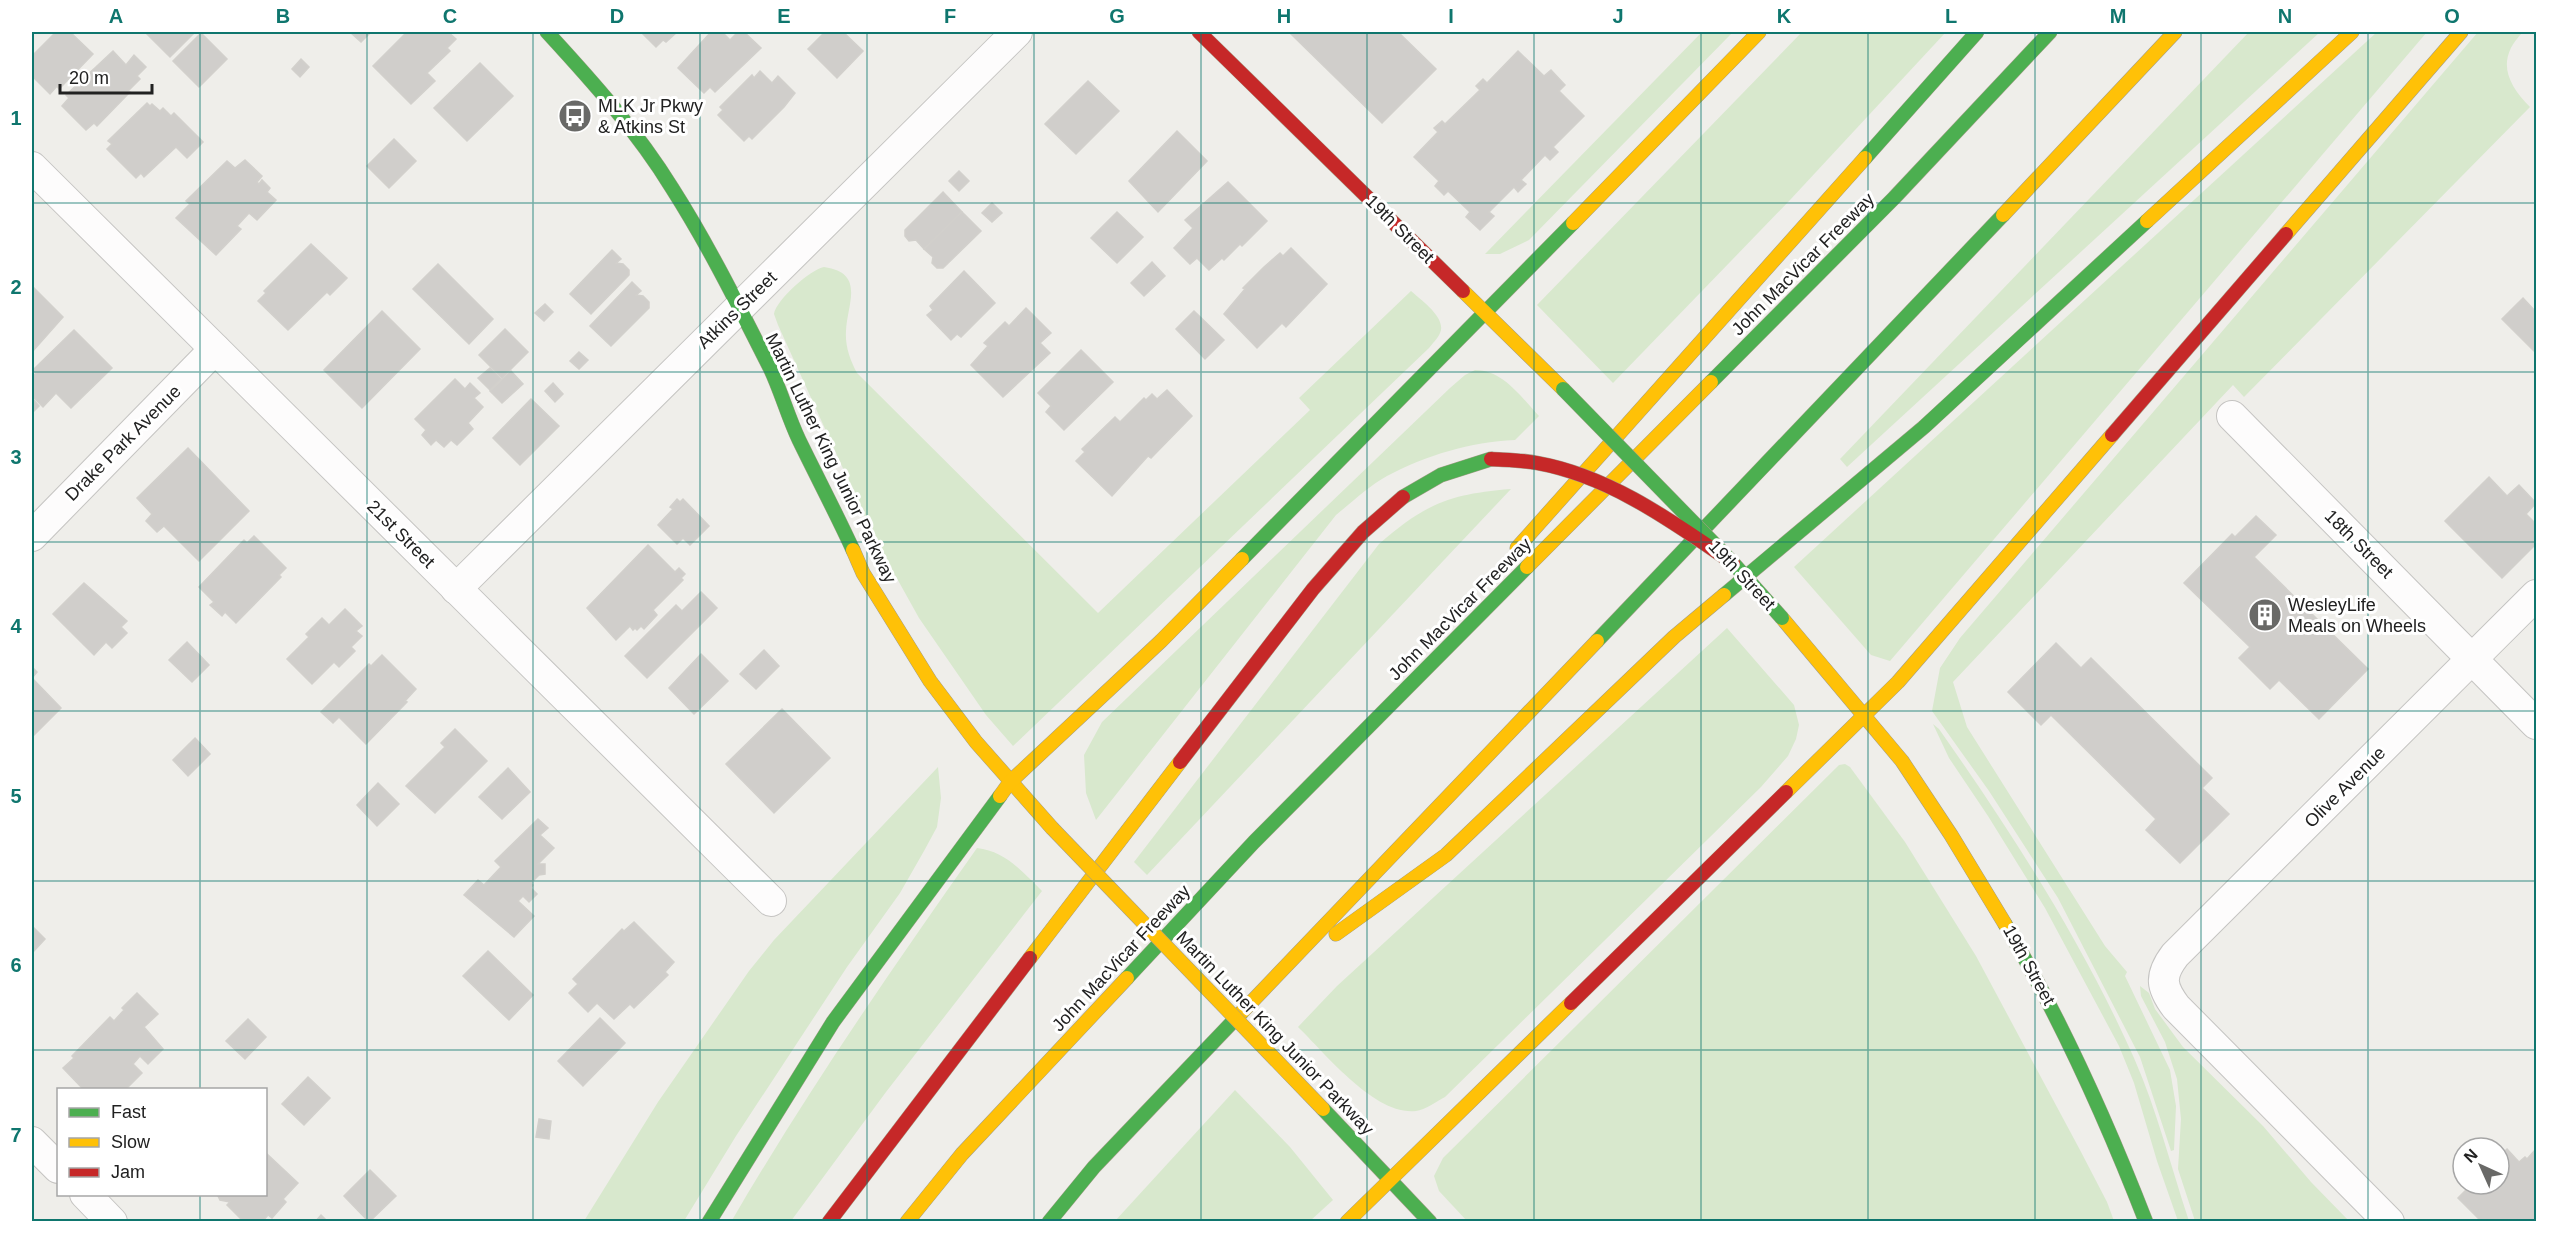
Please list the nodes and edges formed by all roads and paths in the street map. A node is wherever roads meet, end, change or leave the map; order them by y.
1 (547, 32) edge
2 (1017, 32) edge
3 (1199, 32) edge
4 (1759, 32) edge
5 (1977, 32) edge
6 (2050, 32) edge
7 (2175, 32) edge
8 (2352, 32) edge
9 (2461, 32) edge
10 (32, 167) edge
11 (739, 307) junction
12 (1485, 313) junction
13 (215, 349) junction
14 (2232, 416) dead end
15 (32, 536) edge
16 (1509, 557) dead end
17 (1733, 563) junction
18 (456, 589) junction
19 (2536, 595) edge
20 (1429, 646) dead end
21 (2473, 659) junction
22 (1865, 716) junction
23 (2536, 724) edge
24 (1010, 782) junction
25 (1254, 842) junction
26 (771, 901) dead end
27 (1272, 980) junction
28 (32, 1142) edge
29 (57, 1167) edge
30 (1391, 1180) junction
31 (87, 1196) edge
32 (112, 1221) edge
33 (709, 1221) edge
34 (829, 1221) edge
35 (907, 1221) edge
36 (1049, 1221) edge
37 (1347, 1221) edge
38 (1430, 1221) edge
39 (2146, 1221) edge
40 (2389, 1221) edge

1 - 11 main road, Martin Luther King Junior Parkway
2 - 11 street, Atkins Street
3 - 12 main road, 19th Street
4 - 12 main road
5 - 16 main road
6 - 25 main road, John MacVicar Freeway
7 - 27 main road
8 - 27 main road
9 - 22 main road
10 - 13 street, 21st Street
11 - 18 street, Atkins Street
11 - 24 main road, Martin Luther King Junior Parkway
12 - 17 main road, 19th Street, bridge
12 - 24 main road
13 - 15 street, Drake Park Avenue
13 - 18 street, 21st Street
14 - 21 street, 18th Street
17 - 22 main road, 19th Street, bridge
17 - 34 main road, bridge
18 - 26 street, 21st Street
19 - 21 street, Olive Avenue
20 - 25 main road
21 - 23 street, 18th Street
21 - 40 street, Olive Avenue
22 - 30 main road
22 - 39 main road, 19th Street
24 - 30 main road, Martin Luther King Junior Parkway, bridge
24 - 33 main road
25 - 35 main road, John MacVicar Freeway
27 - 36 main road
28 - 29 street
30 - 37 main road
30 - 38 main road, Martin Luther King Junior Parkway
31 - 32 street

